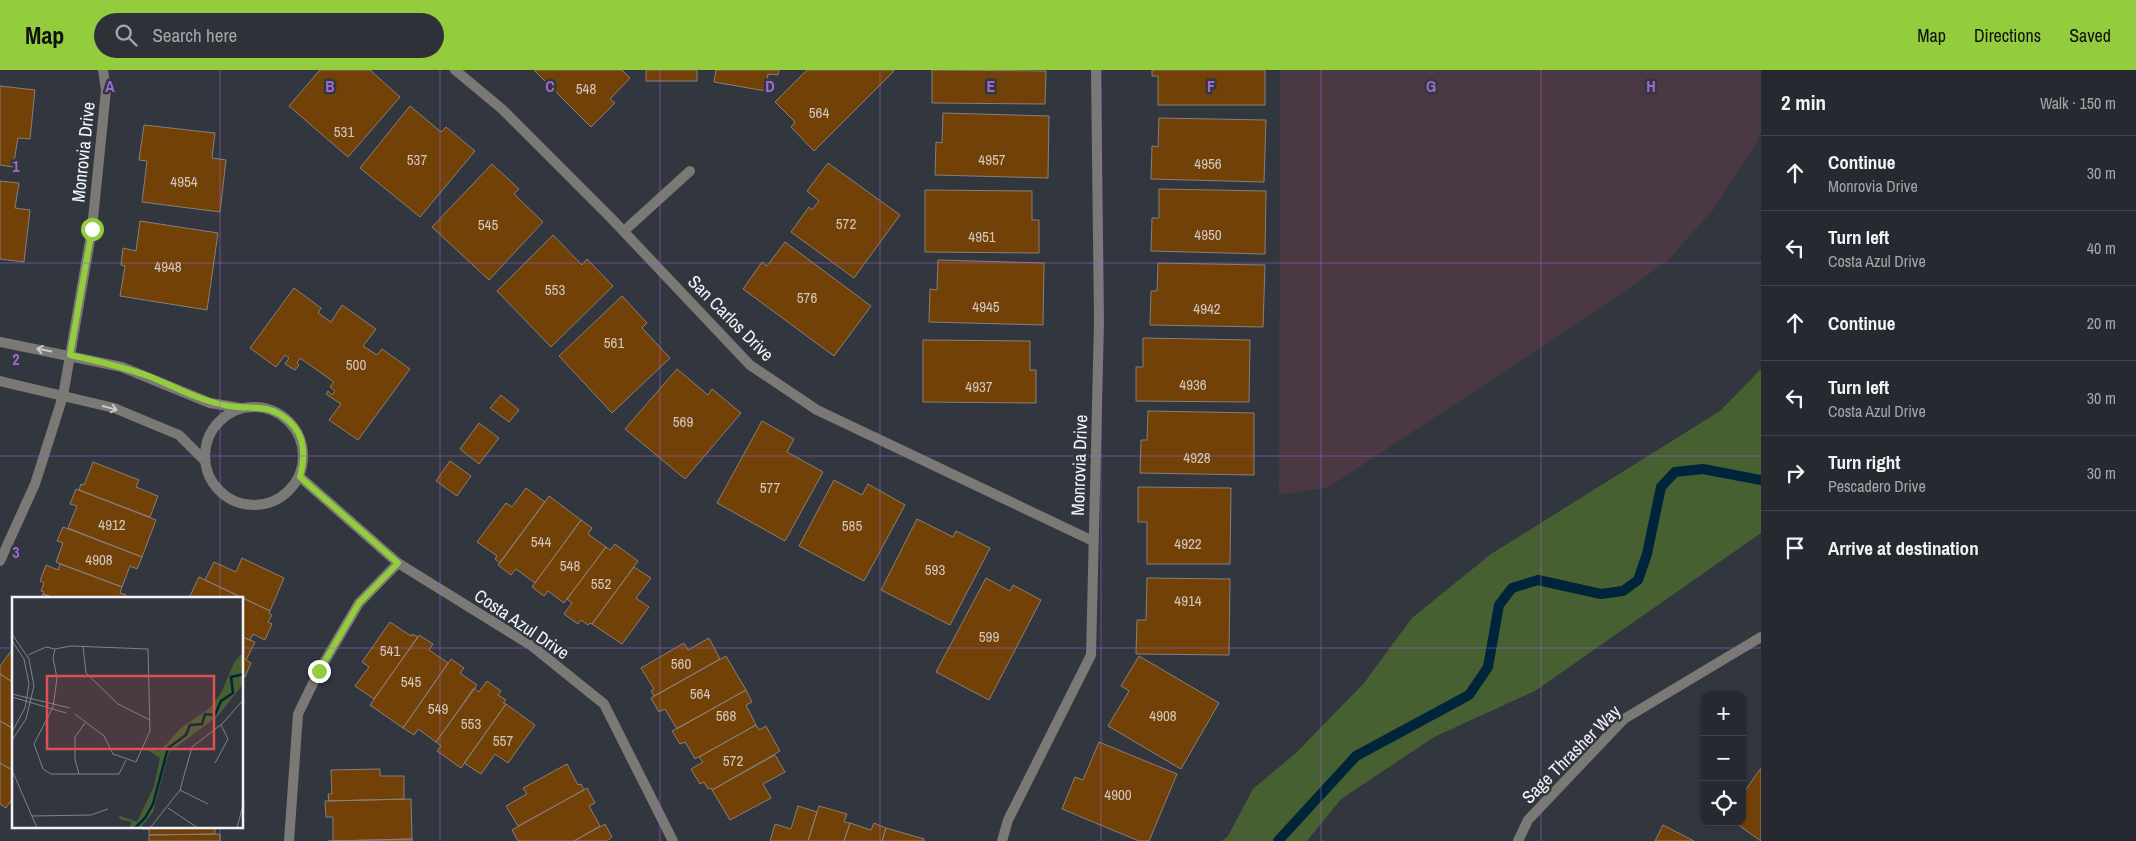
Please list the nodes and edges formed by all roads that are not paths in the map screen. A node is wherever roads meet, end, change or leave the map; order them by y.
1 (103, 70) edge
2 (455, 70) edge
3 (1096, 70) edge
4 (690, 171) dead end
5 (624, 231) junction
6 (0, 342) edge
7 (70, 355) junction
8 (0, 381) edge
9 (62, 396) junction
10 (241, 408) junction
11 (205, 461) junction
12 (300, 477) junction
13 (1093, 541) junction
14 (0, 562) edge
15 (398, 563) junction
16 (1761, 638) edge
17 (289, 841) edge
18 (673, 841) edge
19 (1002, 841) edge
20 (1518, 841) edge

1 - 7 street, Monrovia Drive
2 - 5 street, San Carlos Drive
3 - 13 street, Monrovia Drive
4 - 5 street
5 - 13 street, San Carlos Drive
7 -> 6 street
7 - 9 street, Monrovia Drive
7 - 10 street
8 - 9 street
9 -> 11 street
9 - 14 street, Monrovia Drive
10 - 11 street
10 - 12 street
11 - 12 street
12 - 15 street, Costa Azul Drive
13 - 19 street, Monrovia Drive
15 - 17 street
15 - 18 street, Costa Azul Drive
16 - 20 street, Sage Thrasher Way

